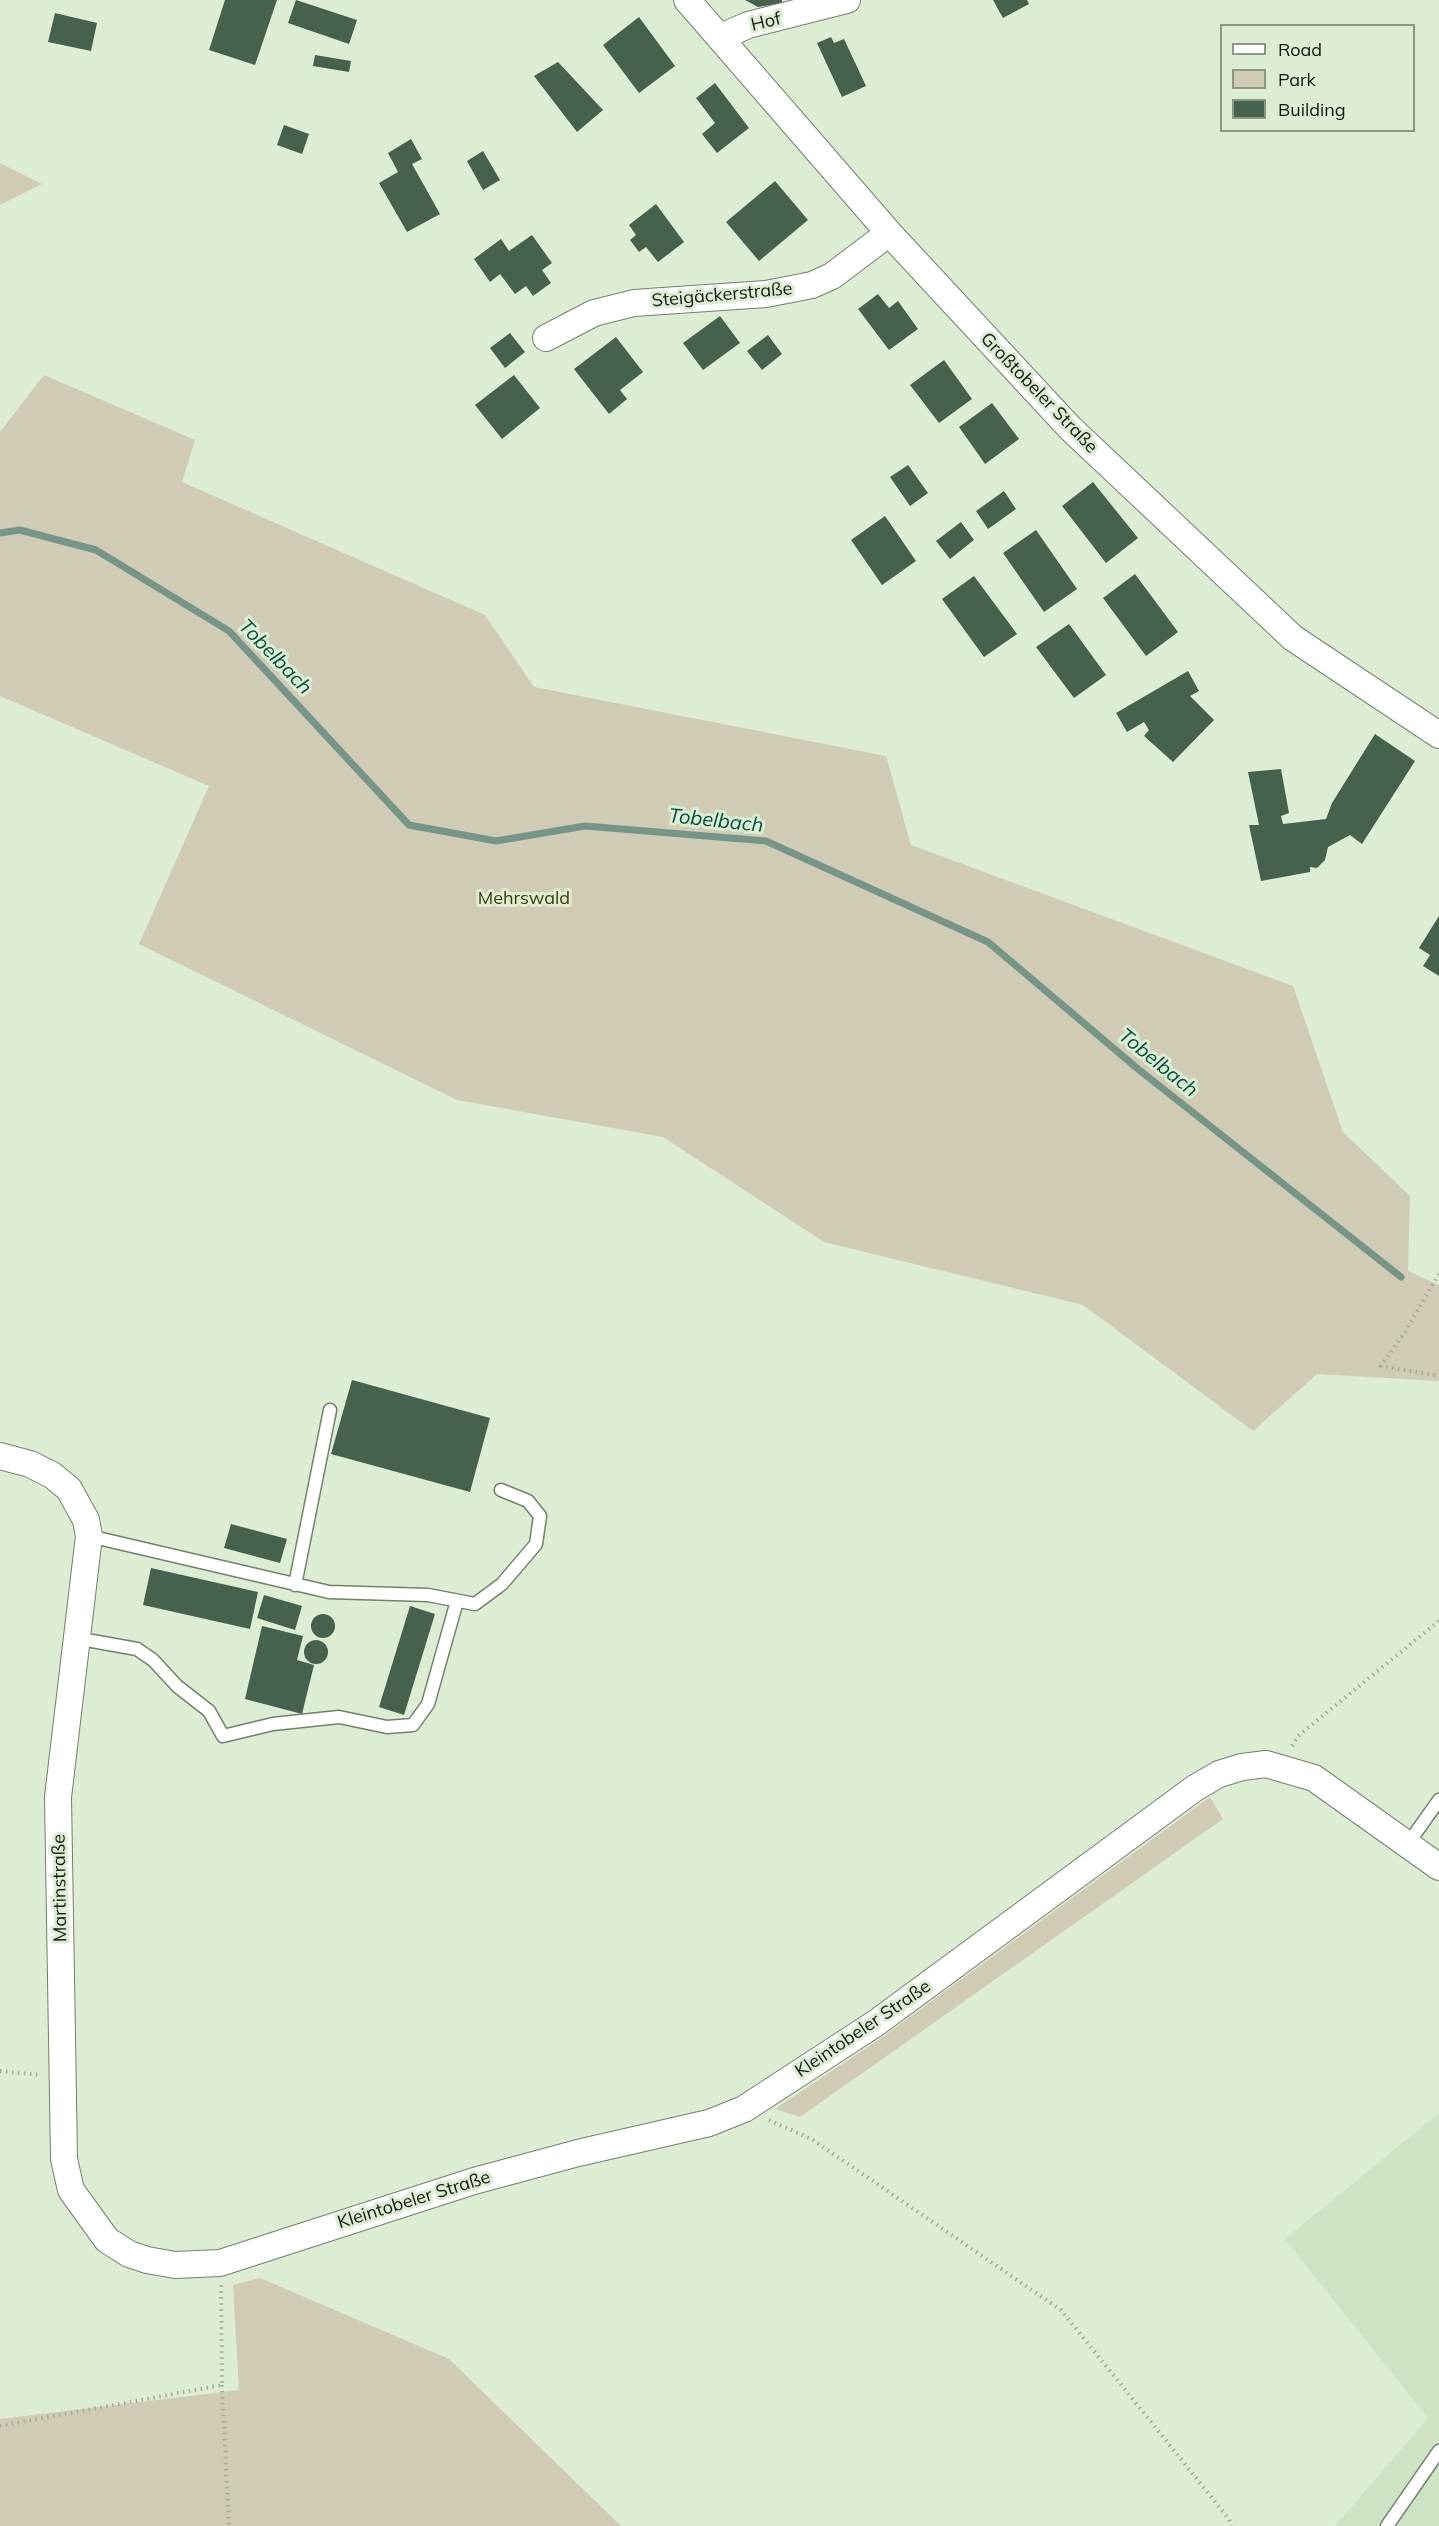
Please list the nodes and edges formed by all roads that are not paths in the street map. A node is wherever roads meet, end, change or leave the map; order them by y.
1 (687, 0) edge
2 (847, 0) edge
3 (721, 37) junction
4 (889, 233) junction
5 (546, 338) dead end
6 (1437, 730) edge
7 (330, 1410) dead end
8 (0, 1456) edge
9 (501, 1490) dead end
10 (89, 1536) junction
11 (295, 1585) junction
12 (457, 1601) junction
13 (75, 1638) junction
14 (1439, 1800) edge
15 (1407, 1845) junction
16 (1439, 1867) edge
17 (220, 2263) joint
18 (1439, 2451) edge
19 (1387, 2526) edge

1 - 3 street, Großtobeler Straße
2 - 3 street, Hof
3 - 4 street, Großtobeler Straße
4 - 5 street, Steigäckerstraße
4 - 6 street, Großtobeler Straße
7 - 11 lane
8 - 10 street, Martinstraße
9 - 12 lane
10 - 11 lane
10 - 13 street, Martinstraße
11 - 12 lane
12 - 13 lane
13 - 17 street, Martinstraße
14 - 15 lane
15 - 16 street, Kleintobeler Straße
15 - 17 street, Kleintobeler Straße
18 - 19 lane

